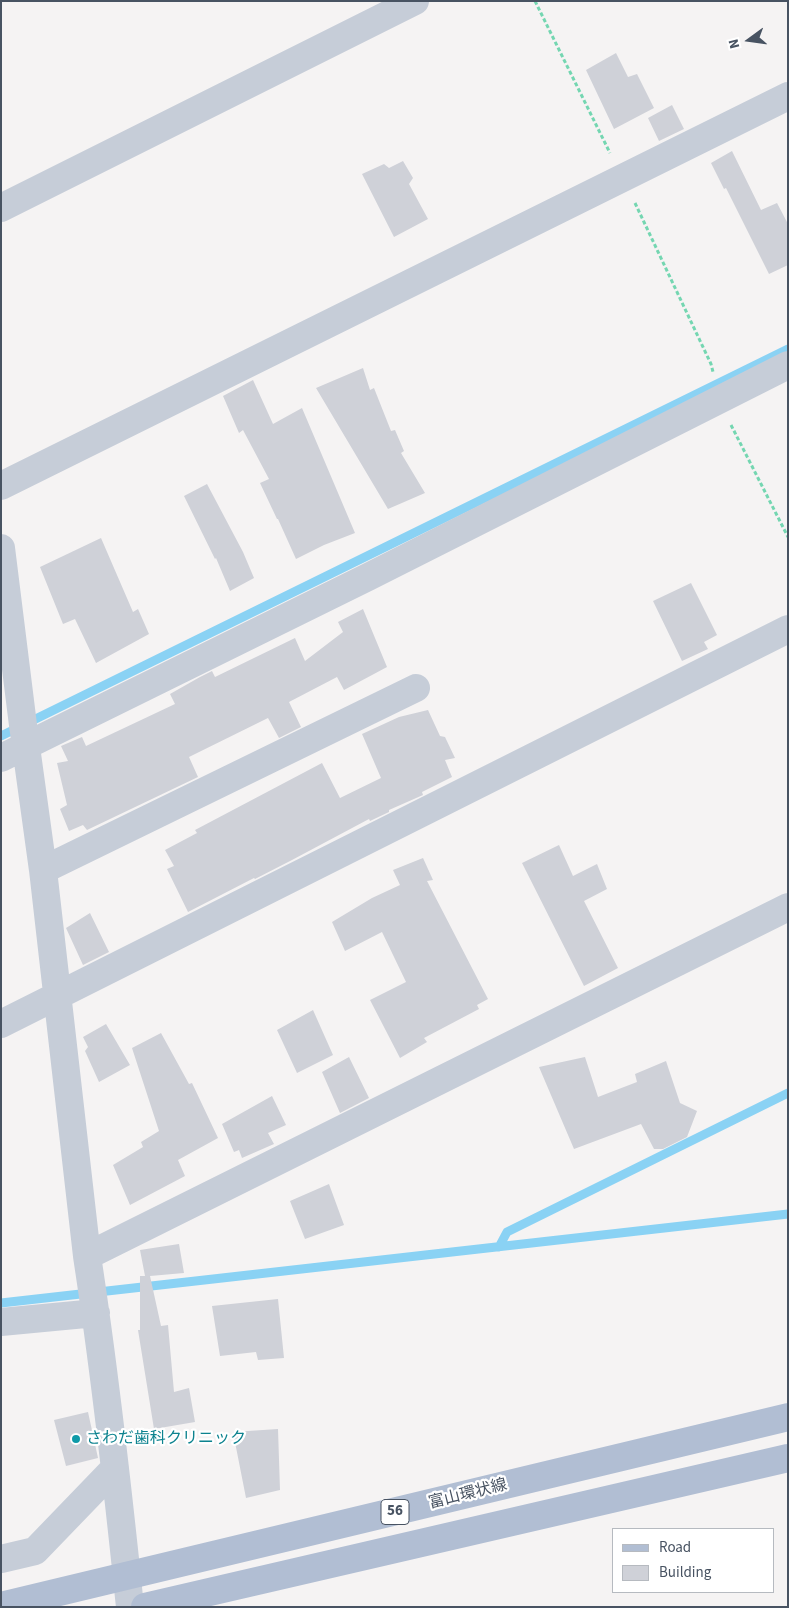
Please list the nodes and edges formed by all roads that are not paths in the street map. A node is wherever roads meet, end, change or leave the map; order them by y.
1 (415, 1) edge
2 (788, 96) edge
3 (1, 208) edge
4 (788, 365) edge
5 (1, 486) edge
6 (1, 548) edge
7 (788, 630) edge
8 (416, 688) dead end
9 (26, 746) junction
10 (1, 758) edge
11 (43, 870) junction
12 (788, 907) edge
13 (57, 997) junction
14 (1, 1024) edge
15 (87, 1256) junction
16 (96, 1313) junction
17 (1, 1322) edge
18 (788, 1417) edge
19 (788, 1458) edge
20 (115, 1468) junction
21 (1, 1559) edge
22 (127, 1577) junction
23 (1, 1606) edge
24 (130, 1607) edge
25 (144, 1607) edge

1 - 3 street
2 - 5 street
4 - 9 street
6 - 9 street
7 - 13 street
8 - 11 street
9 - 10 street
9 - 11 street
11 - 13 street
12 - 15 street
13 - 14 street
13 - 15 street
15 - 16 street
16 - 17 street
16 - 20 street
18 - 22 main road, 富山環状線 / 56
19 - 25 main road, 56
20 - 21 street
20 - 22 street
22 - 23 main road, 富山環状線 / 56
22 - 24 street

